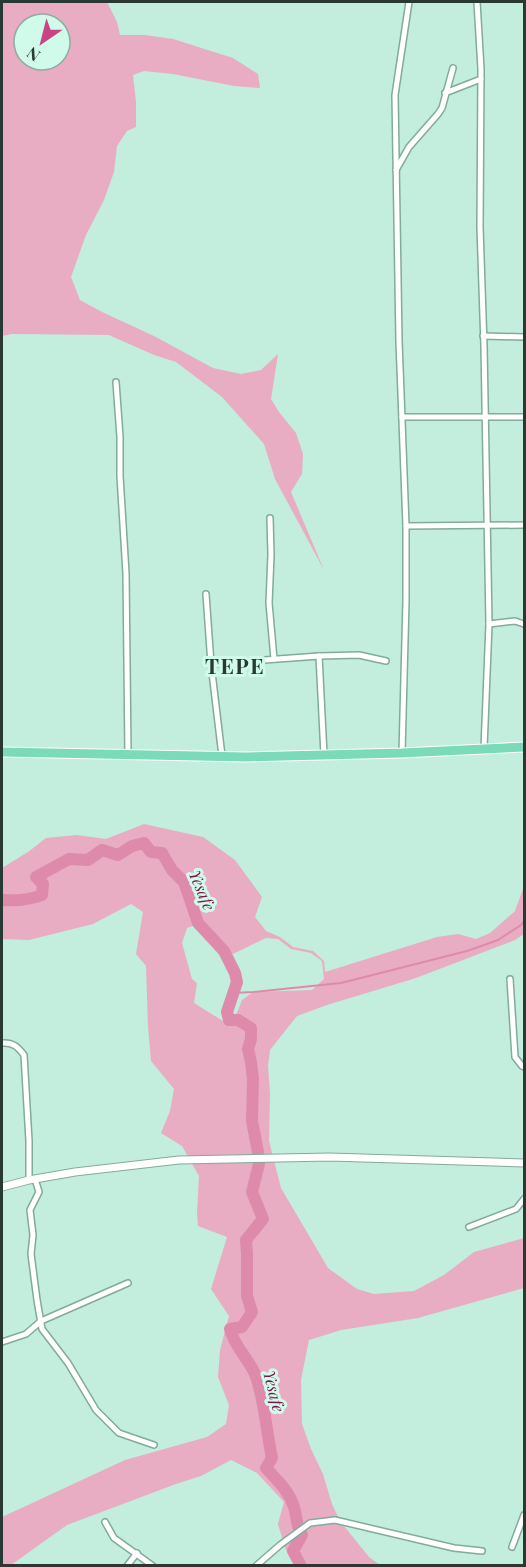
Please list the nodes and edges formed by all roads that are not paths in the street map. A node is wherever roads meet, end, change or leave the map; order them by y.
1 (409, 2) edge
2 (477, 2) edge
3 (453, 68) dead end
4 (481, 79) junction
5 (445, 93) junction
6 (395, 172) junction
7 (483, 336) junction
8 (525, 337) edge
9 (116, 382) dead end
10 (402, 417) junction
11 (485, 417) junction
12 (525, 417) edge
13 (270, 518) dead end
14 (487, 524) junction
15 (525, 525) edge
16 (406, 526) junction
17 (206, 594) dead end
18 (489, 624) junction
19 (525, 624) edge
20 (319, 656) junction
21 (274, 659) junction
22 (386, 661) dead end
23 (211, 663) junction
24 (525, 747) edge
25 (484, 748) junction
26 (2, 752) edge
27 (402, 753) junction
28 (128, 754) junction
29 (324, 755) junction
30 (222, 756) junction
31 (510, 980) dead end
32 (2, 1043) edge
33 (525, 1067) edge
34 (525, 1163) edge
35 (32, 1179) junction
36 (2, 1187) edge
37 (525, 1199) edge
38 (469, 1227) dead end
39 (128, 1283) dead end
40 (40, 1321) junction
41 (2, 1342) edge
42 (154, 1444) dead end
43 (525, 1515) edge
44 (105, 1522) dead end
45 (512, 1547) dead end
46 (482, 1551) dead end
47 (137, 1553) junction
48 (127, 1566) edge
49 (153, 1566) edge
50 (256, 1566) edge

1 - 6 street
2 - 4 street
3 - 5 street
4 - 5 street
4 - 7 street
5 - 6 street
6 - 10 street
7 - 8 street
7 - 11 street
9 - 28 street
10 - 11 street
10 - 16 street
11 - 12 street
11 - 14 street
13 - 21 street
14 - 15 street
14 - 16 street
14 - 18 street
16 - 27 street
17 - 23 street
18 - 19 street
18 - 25 street
20 - 21 street
20 - 22 street
20 - 29 street
21 - 23 street
23 - 30 street
24 - 25 highway
25 - 27 highway
26 - 28 highway
27 - 29 highway
28 - 30 highway
29 - 30 highway
31 - 33 street
32 - 35 street
34 - 35 street
35 - 36 street
35 - 40 street
37 - 38 street
39 - 40 street
40 - 41 street
40 - 42 street
43 - 45 street
44 - 47 street
46 - 50 street
47 - 48 street
47 - 49 street

